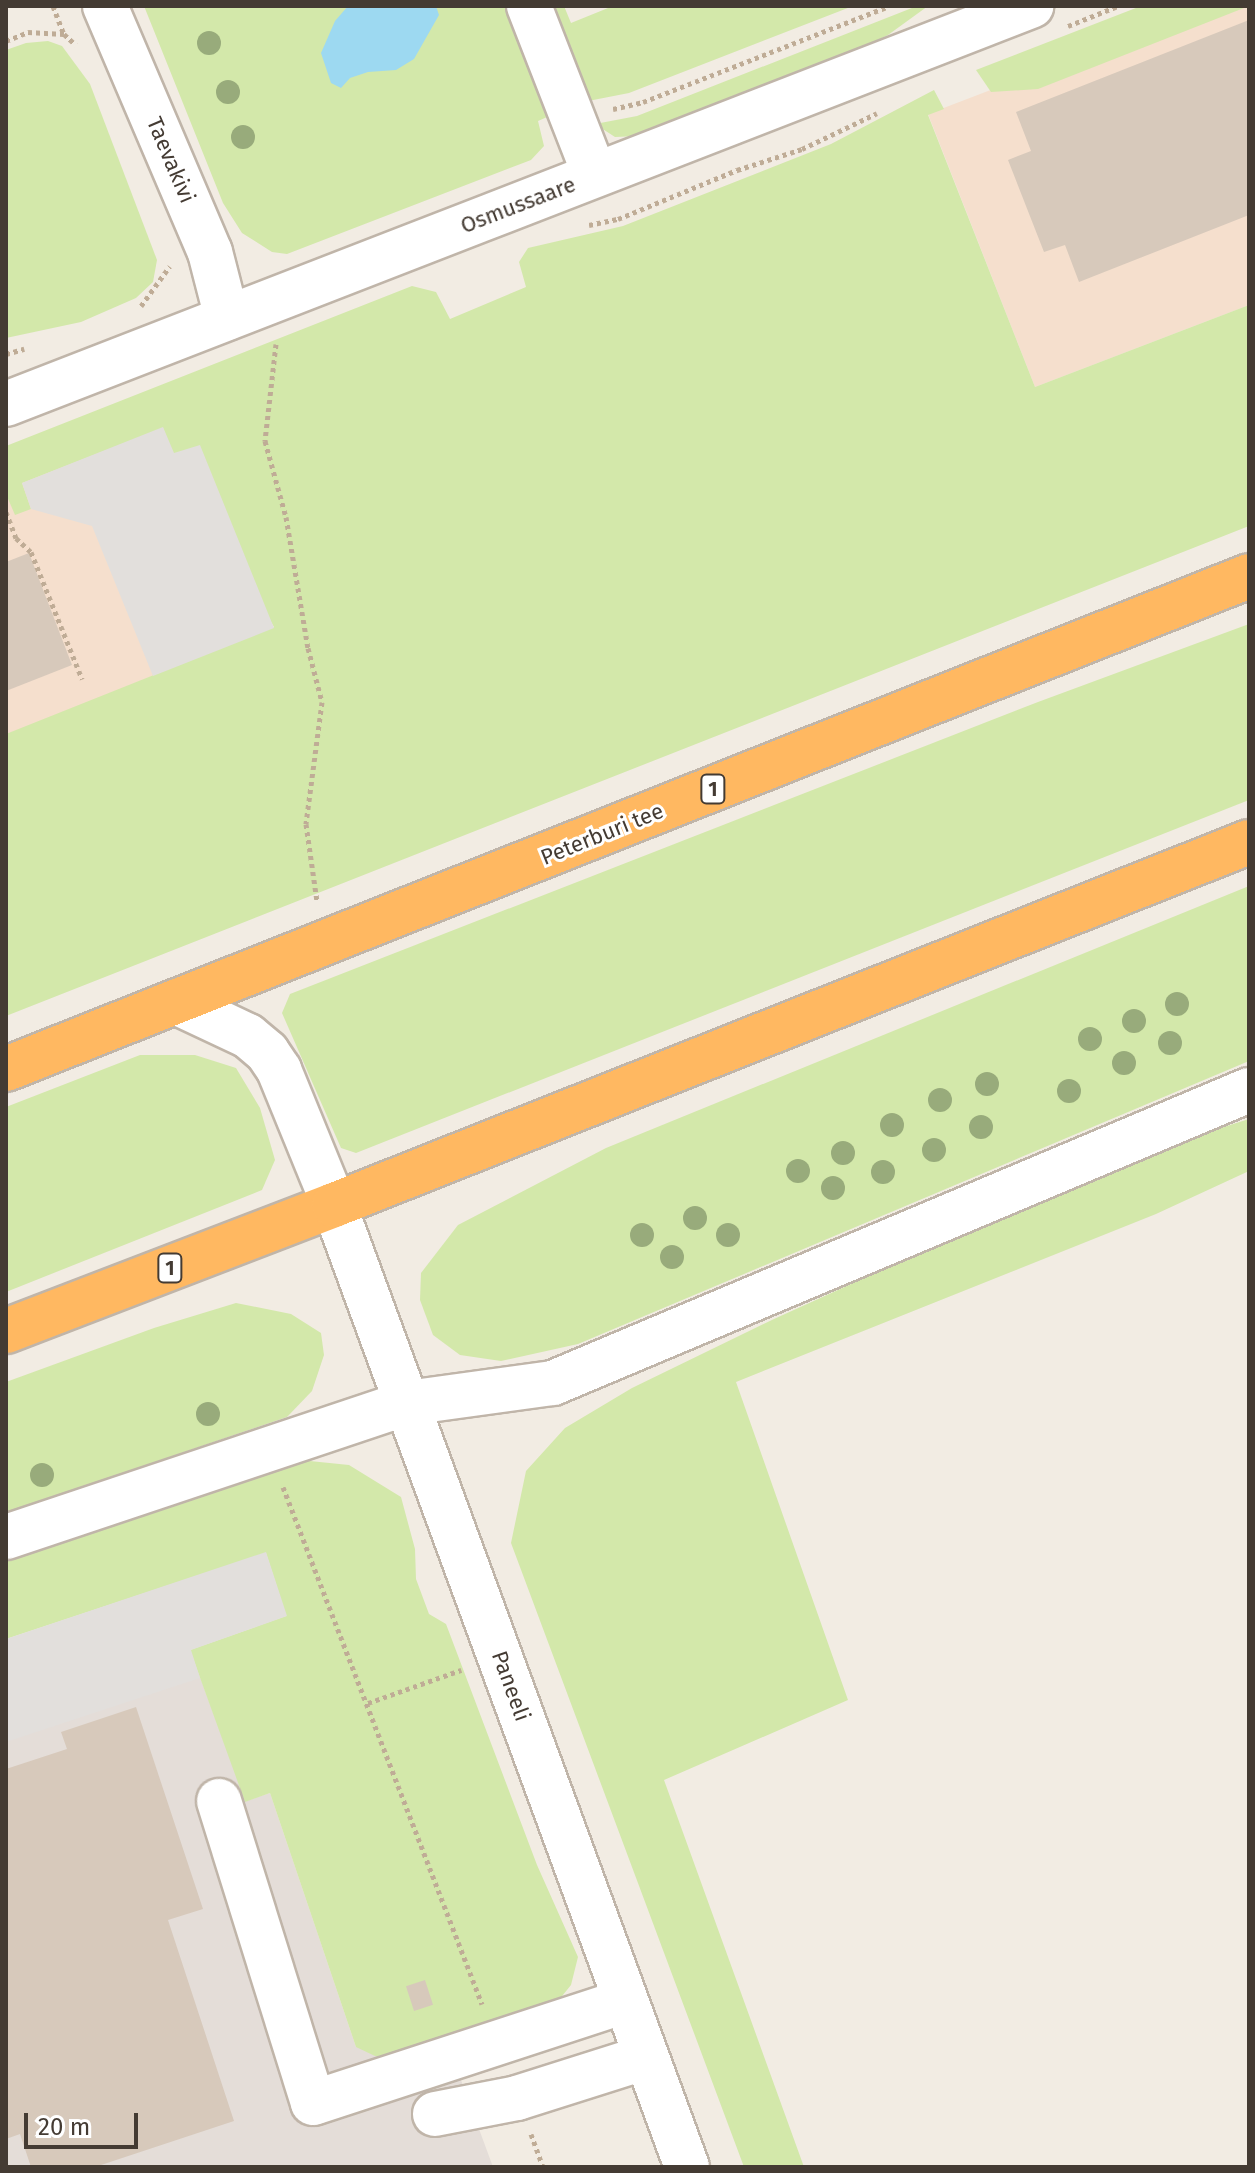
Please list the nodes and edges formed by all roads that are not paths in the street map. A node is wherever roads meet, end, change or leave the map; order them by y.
1 (105, 6) edge
2 (529, 6) edge
3 (1031, 6) edge
4 (595, 175) junction
5 (227, 318) junction
6 (6, 404) edge
7 (1243, 582) edge
8 (1249, 842) edge
9 (178, 1003) junction
10 (6, 1069) edge
11 (1249, 1090) edge
12 (334, 1205) junction
13 (6, 1331) edge
14 (407, 1403) junction
15 (6, 1537) edge
16 (219, 1801) dead end
17 (625, 2001) junction
18 (646, 2057) junction
19 (435, 2114) dead end
20 (687, 2167) edge

1 - 5 street, Taevakivi
2 - 4 street
3 - 4 street, Osmussaare
4 - 5 street, Osmussaare
5 - 6 street, Osmussaare
7 - 9 highway, Peterburi tee / 1
8 - 12 highway, 1
9 - 10 highway, Peterburi tee / 1
9 - 12 street
11 - 14 street
12 - 13 highway, 1
12 - 14 street, Paneeli
14 - 15 street
14 - 17 street, Paneeli
16 - 17 street
17 - 18 street, Paneeli
18 - 19 street
18 - 20 street, Paneeli

